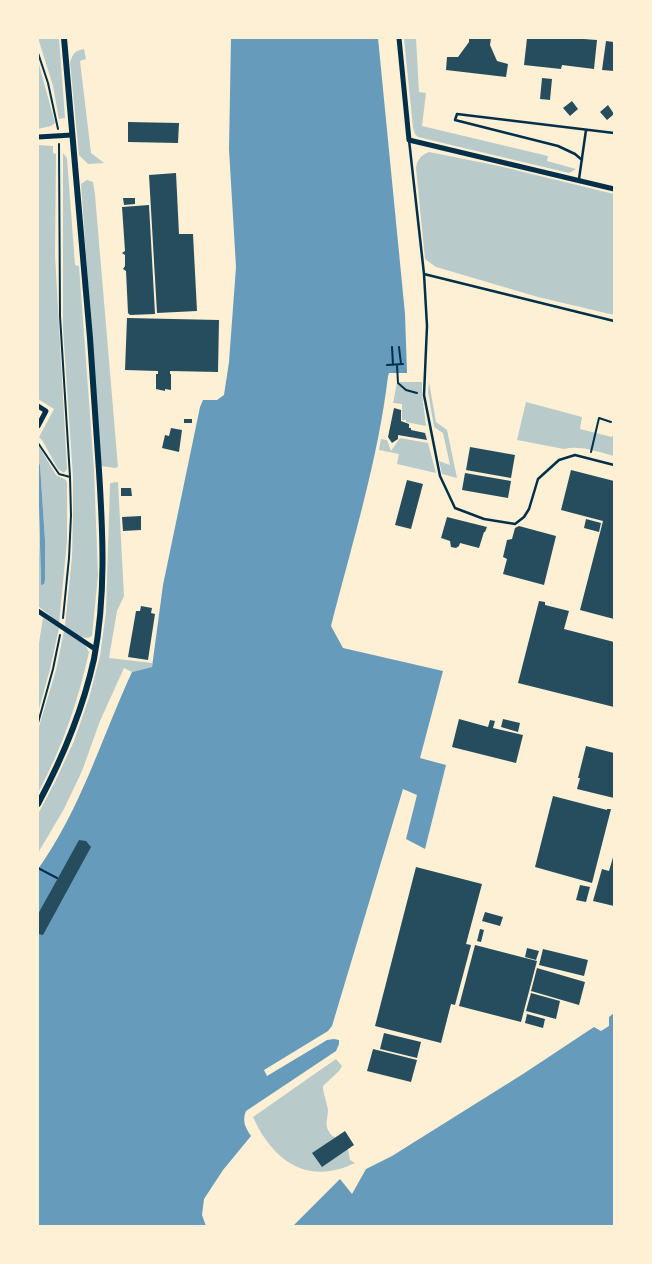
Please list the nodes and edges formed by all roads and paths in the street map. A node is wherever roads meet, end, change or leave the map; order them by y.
1 (64, 38) edge
2 (399, 38) edge
3 (38, 52) edge
4 (586, 130) junction
5 (614, 133) edge
6 (72, 135) junction
7 (59, 136) junction
8 (38, 137) edge
9 (409, 140) junction
10 (582, 160) junction
11 (579, 181) junction
12 (614, 189) edge
13 (424, 274) junction
14 (614, 321) edge
15 (392, 347) dead end
16 (400, 347) dead end
17 (387, 365) dead end
18 (394, 365) junction
19 (400, 365) junction
20 (424, 395) junction
21 (38, 406) edge
22 (612, 422) dead end
23 (38, 426) edge
24 (38, 443) edge
25 (591, 451) dead end
26 (614, 465) edge
27 (70, 477) junction
28 (38, 611) edge
29 (62, 627) junction
30 (95, 648) junction
31 (38, 723) edge
32 (38, 804) edge
33 (38, 868) edge
34 (57, 878) dead end

1 - 6 street
2 - 9 street
3 - 7 path
4 - 5 lane
4 - 10 lane
4 - 10 lane
6 - 7 street
6 - 30 street
7 - 8 street
7 - 27 path
9 - 11 street
9 - 13 lane
10 - 11 lane
11 - 12 street
13 - 14 lane
13 - 20 lane
15 - 18 path
16 - 19 path
17 - 18 path
18 - 19 path
19 - 20 path
20 - 26 lane
21 - 23 street
22 - 25 path
24 - 27 path
27 - 29 path
28 - 29 street
29 - 30 street
29 - 31 path
30 - 32 street
33 - 34 path

